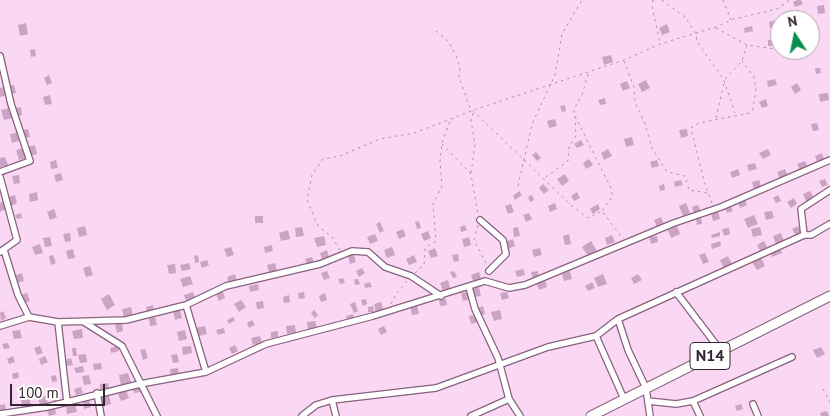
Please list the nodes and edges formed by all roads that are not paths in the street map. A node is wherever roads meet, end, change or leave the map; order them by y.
1 (0, 56) edge
2 (830, 160) edge
3 (0, 172) edge
4 (0, 178) edge
5 (830, 190) edge
6 (480, 220) road end
7 (830, 224) edge
8 (804, 235) junction
9 (2, 251) edge
10 (489, 271) road end
11 (469, 287) junction
12 (676, 292) junction
13 (441, 296) junction
14 (830, 296) edge
15 (186, 305) junction
16 (30, 317) junction
17 (618, 319) junction
18 (58, 322) junction
19 (84, 322) junction
20 (0, 326) edge
21 (596, 336) junction
22 (721, 351) junction
23 (792, 358) dead end
24 (499, 365) junction
25 (206, 372) junction
26 (140, 384) junction
27 (646, 388) junction
28 (97, 394) junction
29 (509, 399) junction
30 (624, 399) junction
31 (332, 400) junction
32 (648, 401) junction
33 (693, 401) junction
34 (67, 402) junction
35 (753, 404) dead end
36 (0, 414) edge
37 (10, 414) edge
38 (101, 416) edge
39 (157, 416) edge
40 (302, 416) edge
41 (336, 416) edge
42 (470, 416) edge
43 (520, 416) edge
44 (591, 416) edge
45 (650, 416) edge
46 (700, 416) edge
47 (758, 416) edge

1 - 3 street
2 - 11 street
4 - 9 street
5 - 8 street
6 - 10 street
7 - 8 street
8 - 12 street
9 - 16 street
11 - 13 street
11 - 24 street
12 - 17 street
12 - 22 street
13 - 15 street
13 - 25 street
14 - 22 main road, N14
15 - 19 street
15 - 25 street
16 - 18 street
16 - 20 street
17 - 21 street
17 - 27 street
18 - 19 street
18 - 34 street
19 - 26 street
21 - 24 street
21 - 30 street
22 - 27 main road, N14
23 - 33 street
24 - 29 street
24 - 31 street
25 - 26 street
26 - 28 street
26 - 39 street
27 - 30 main road, N14
27 - 32 street
28 - 34 street
28 - 38 street
29 - 42 street
29 - 43 street
30 - 44 main road, N14
31 - 40 street
31 - 41 street
32 - 33 street
32 - 45 street
33 - 46 street
34 - 37 street
35 - 47 street
36 - 37 street

